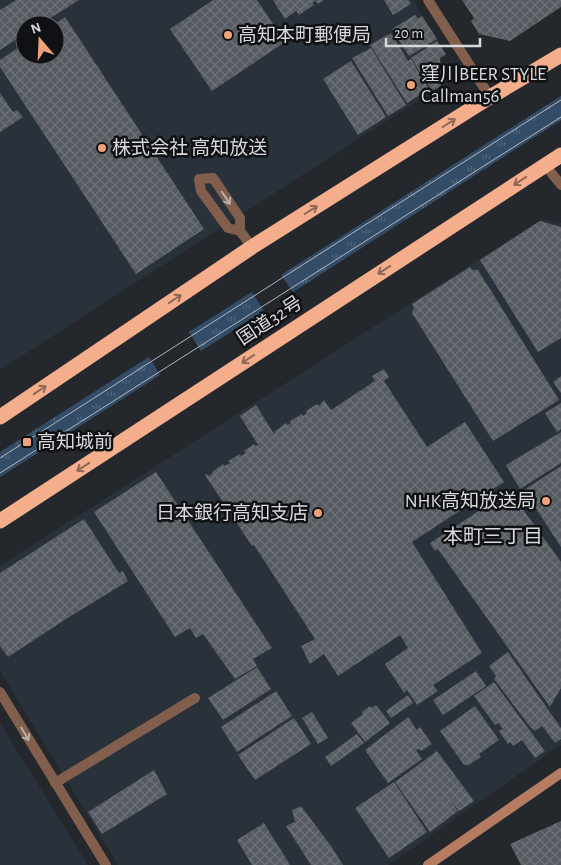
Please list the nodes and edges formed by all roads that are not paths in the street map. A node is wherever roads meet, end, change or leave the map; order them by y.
1 (428, 0) edge
2 (561, 55) edge
3 (490, 97) junction
4 (561, 155) edge
5 (545, 165) junction
6 (561, 185) edge
7 (240, 231) junction
8 (252, 247) junction
9 (0, 417) edge
10 (0, 521) edge
11 (0, 692) edge
12 (195, 698) dead end
13 (561, 773) edge
14 (55, 783) junction
15 (106, 865) edge
16 (428, 865) edge

1 - 3 street
2 - 3 highway
8 -> 3 highway
4 - 5 highway, 国道32号
5 - 6 street
5 -> 10 highway, 国道32号
7 -> 7 street
7 - 8 street
9 -> 8 highway
11 -> 14 street
12 - 14 street
13 - 16 street
14 - 15 street

